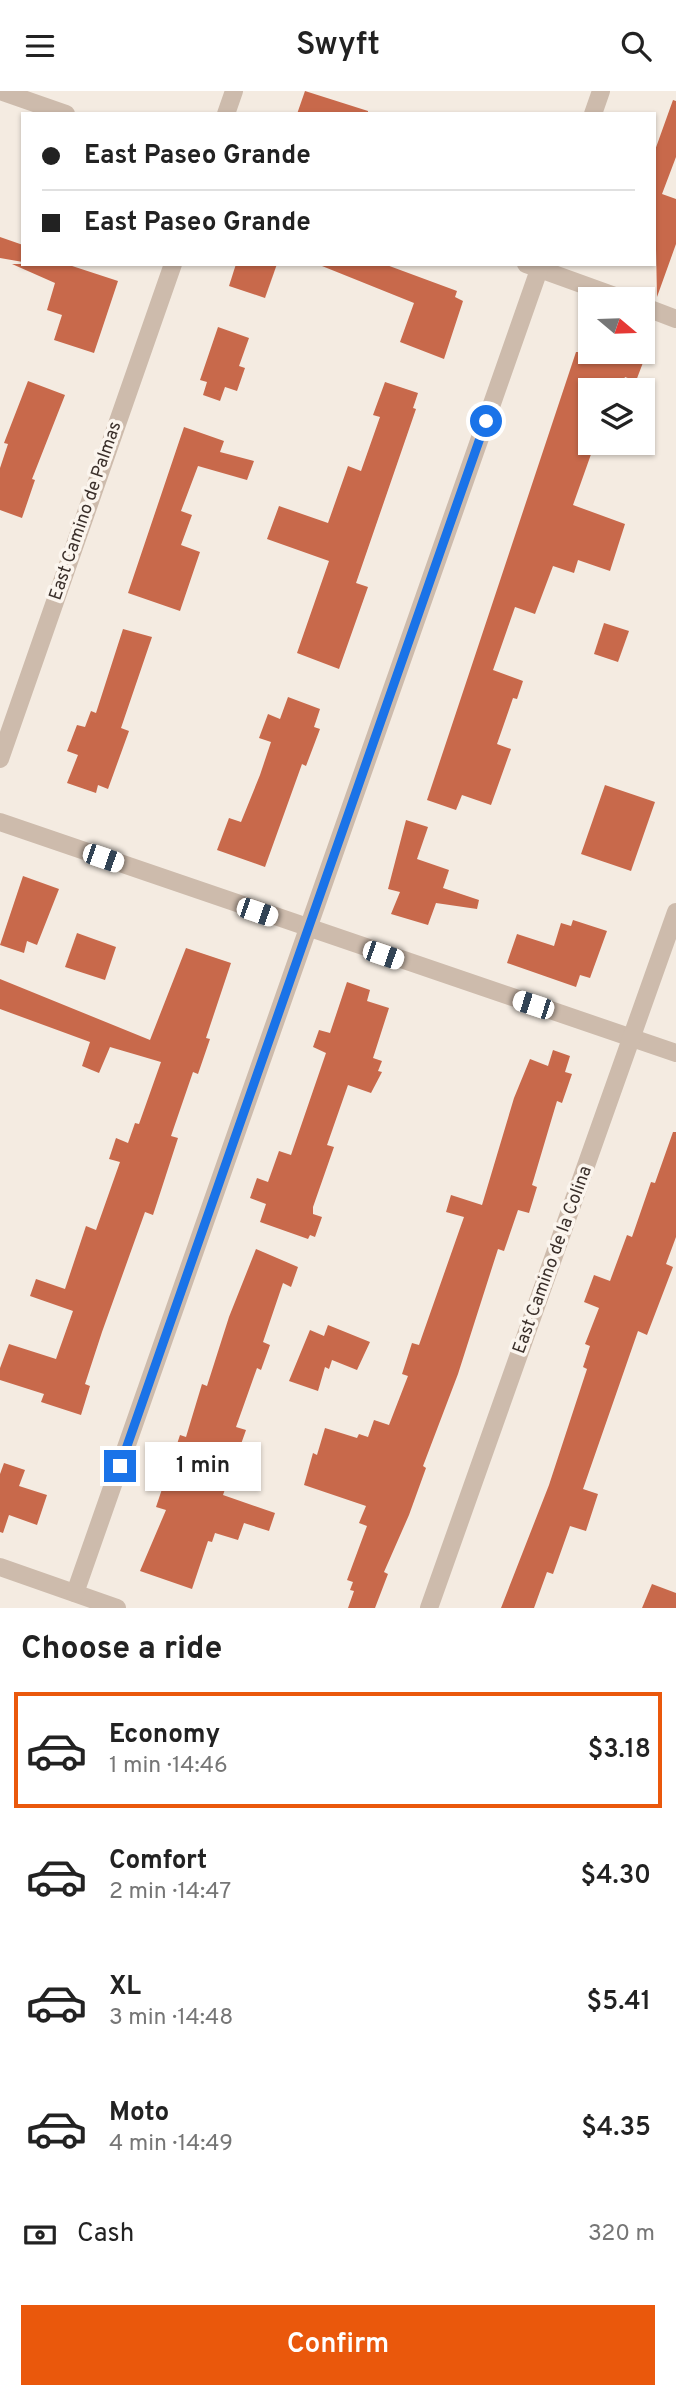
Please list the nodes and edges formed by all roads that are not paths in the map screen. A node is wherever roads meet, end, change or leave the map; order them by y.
1 (0, 91) edge
2 (234, 91) edge
3 (601, 91) edge
4 (60, 112) edge
5 (227, 112) edge
6 (594, 112) edge
7 (172, 266) edge
8 (536, 266) edge
9 (591, 287) edge
10 (655, 311) edge
11 (676, 319) edge
12 (0, 759) edge
13 (0, 822) edge
14 (676, 912) edge
15 (309, 930) junction
16 (633, 1038) junction
17 (676, 1053) edge
18 (0, 1567) edge
19 (75, 1593) junction
20 (117, 1608) edge
21 (429, 1608) edge

1 - 4 street
2 - 5 street
3 - 6 street
7 - 12 street, East Camino de Palmas
8 - 9 street
8 - 15 street
10 - 11 street
13 - 15 street
14 - 16 street, East Camino de la Colina
15 - 16 street
15 - 19 street
16 - 17 street
16 - 21 street, East Camino de la Colina
18 - 19 street
19 - 20 street

